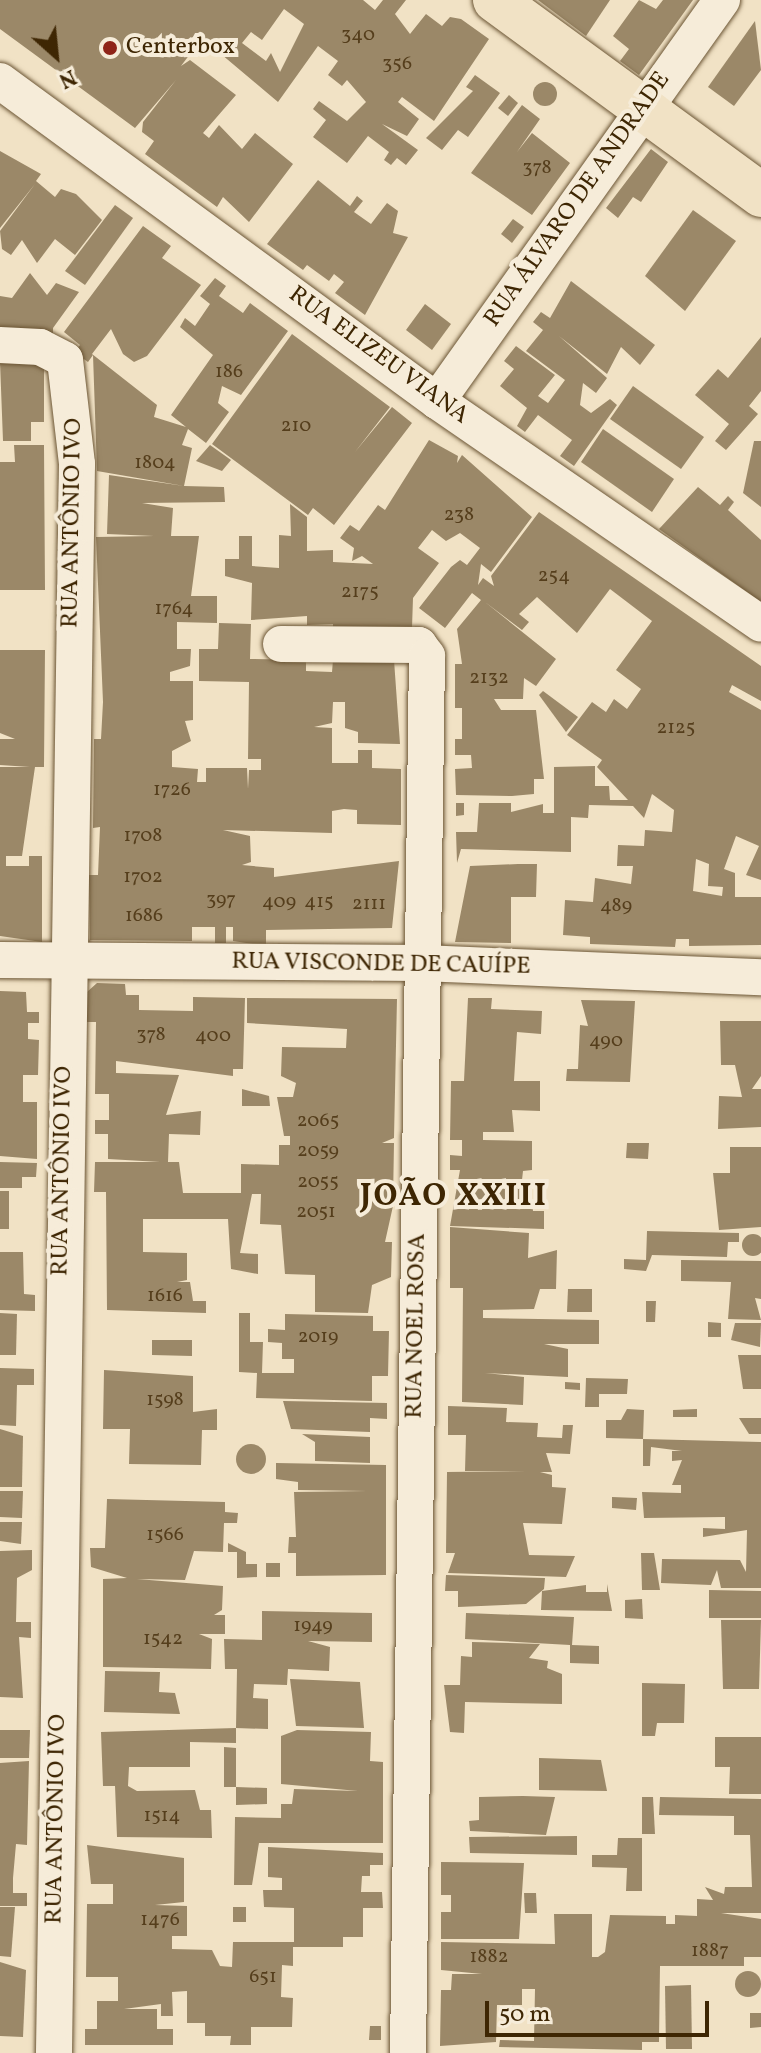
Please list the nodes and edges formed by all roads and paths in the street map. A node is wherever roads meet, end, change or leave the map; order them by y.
1 (495, 0) edge
2 (722, 0) edge
3 (0, 81) edge
4 (642, 107) junction
5 (761, 195) edge
6 (0, 345) edge
7 (437, 401) junction
8 (761, 624) edge
9 (281, 644) dead end
10 (0, 960) edge
11 (65, 961) junction
12 (422, 963) junction
13 (761, 977) edge
14 (54, 2053) edge
15 (408, 2053) edge

1 - 4 main road
2 - 4 street, RUA ÁLVARO DE ANDRADE
3 - 7 street, RUA ELIZEU VIANA
4 - 5 main road
4 - 7 street, RUA ÁLVARO DE ANDRADE
6 - 11 street, RUA ANTÔNIO IVO
7 - 8 street, RUA ELIZEU VIANA
9 - 12 street, RUA NOEL ROSA
10 - 11 street, RUA VISCONDE DE CAUÍPE
11 - 12 street, RUA VISCONDE DE CAUÍPE
11 - 14 street, RUA ANTÔNIO IVO
12 - 13 street, RUA VISCONDE DE CAUÍPE
12 - 15 street, RUA NOEL ROSA

